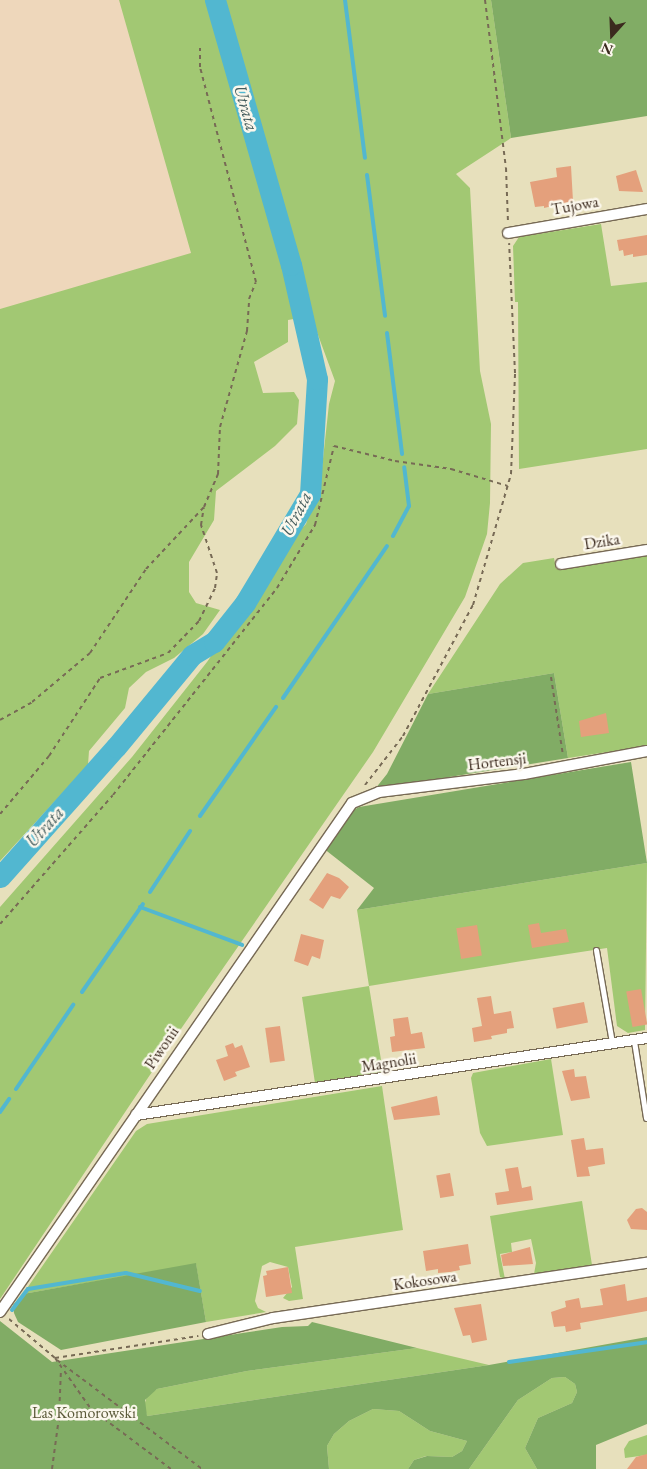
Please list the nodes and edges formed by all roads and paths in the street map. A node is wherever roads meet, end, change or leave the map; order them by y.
1 (485, 0) edge
2 (200, 48) dead end
3 (647, 209) edge
4 (508, 232) junction
5 (508, 486) junction
6 (204, 507) junction
7 (647, 550) edge
8 (561, 564) dead end
9 (551, 677) dead end
10 (0, 720) edge
11 (647, 751) edge
12 (565, 767) junction
13 (363, 788) dead end
14 (352, 803) joint
15 (0, 814) edge
16 (0, 924) edge
17 (596, 950) dead end
18 (647, 1038) edge
19 (634, 1040) junction
20 (612, 1043) junction
21 (136, 1115) junction
22 (646, 1118) edge
23 (647, 1262) edge
24 (1, 1312) edge
25 (208, 1334) joint
26 (55, 1358) junction
27 (61, 1370) junction
28 (52, 1469) edge
29 (171, 1469) edge
30 (202, 1469) edge

1 - 4 path
2 - 6 path
3 - 4 street, Tujowa
4 - 5 path
5 - 13 path
5 - 16 path
6 - 10 path
6 - 15 path
7 - 8 street, Dzika
9 - 12 path
11 - 12 street, Hortensji
12 - 14 street, Hortensji
14 - 21 street, Piwonii
17 - 20 lane
18 - 19 street, Magnolii
19 - 20 street, Magnolii
19 - 22 lane
20 - 21 street, Magnolii
21 - 24 street, Piwonii
23 - 25 street, Kokosowa
24 - 26 path
25 - 26 path
26 - 27 path
26 - 30 path
27 - 28 path
27 - 29 path

